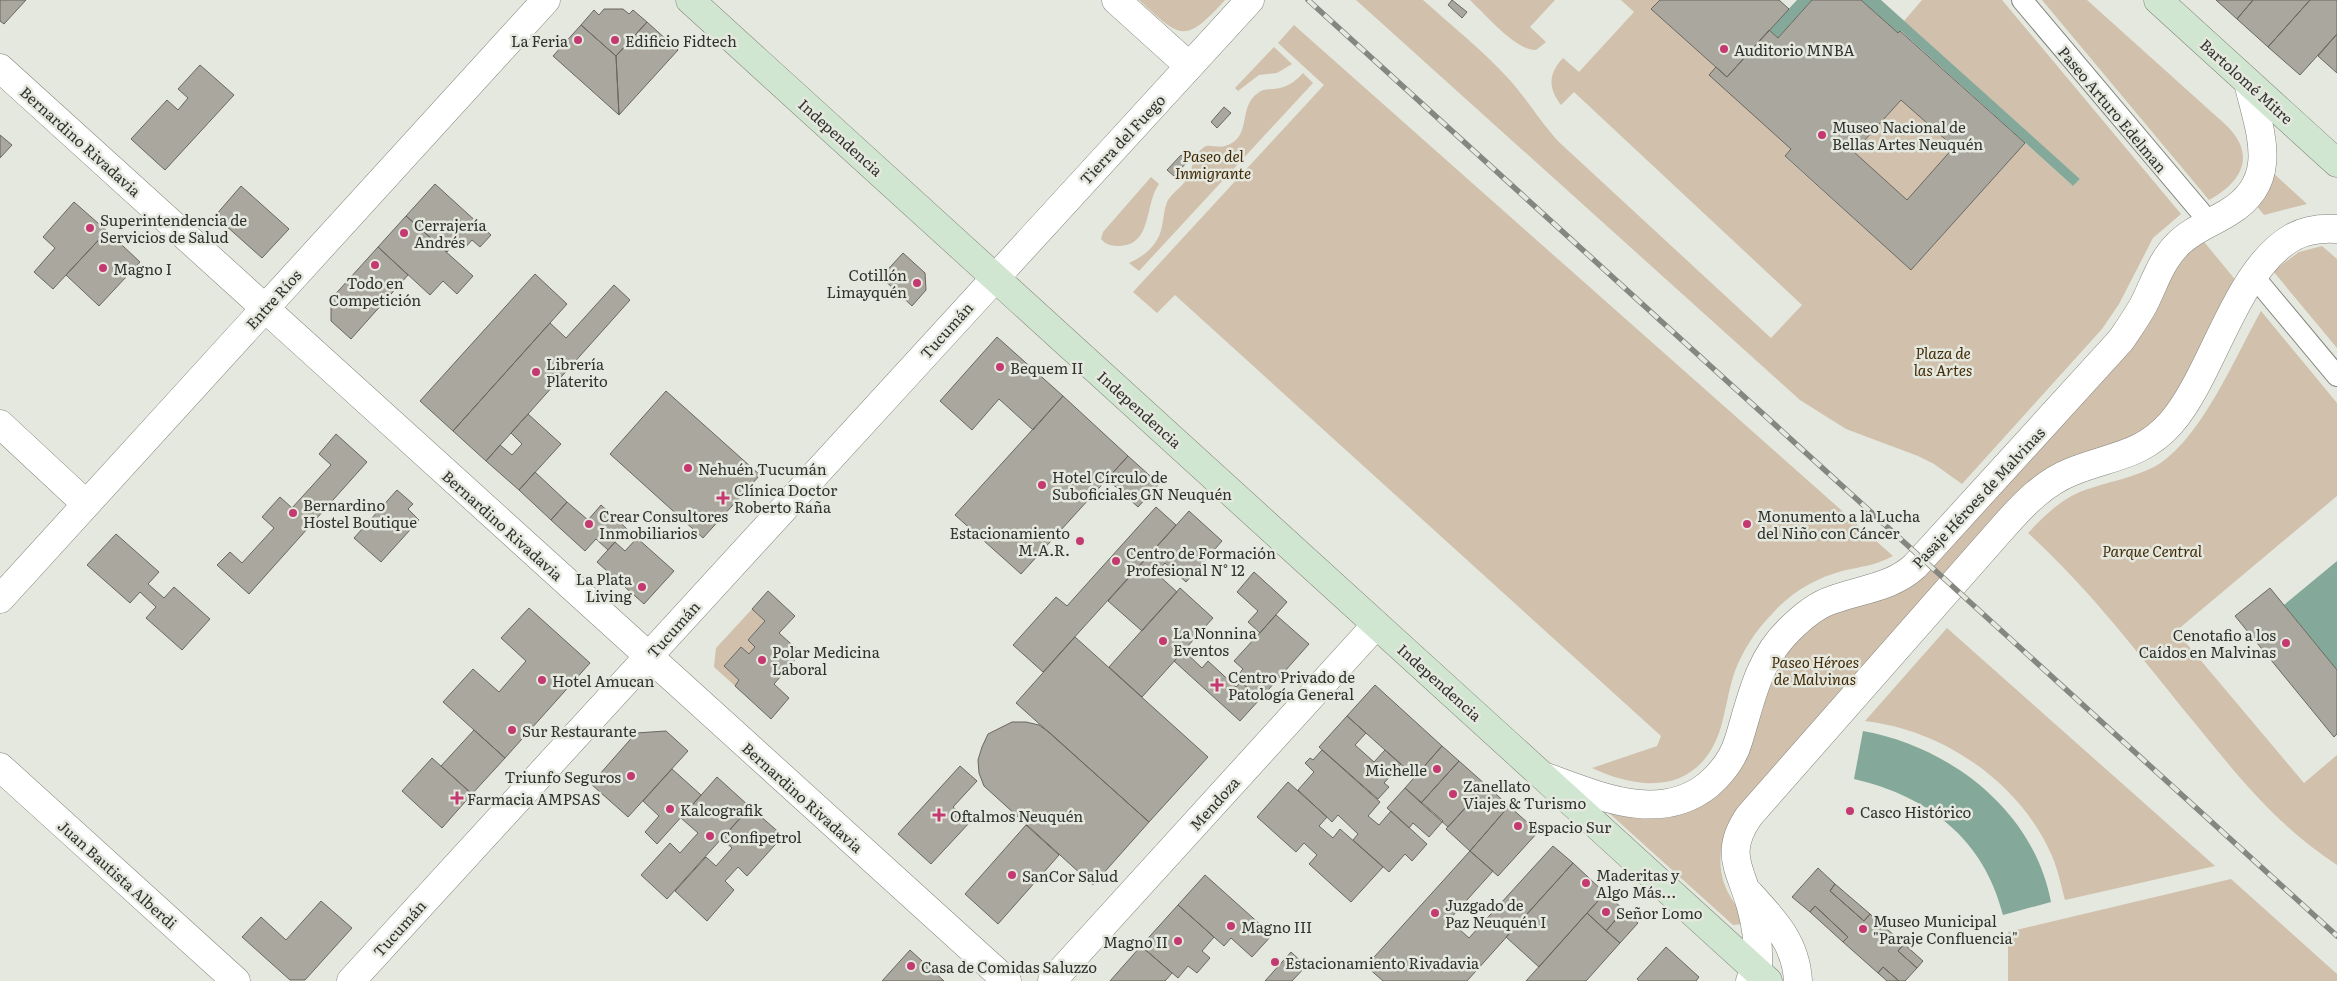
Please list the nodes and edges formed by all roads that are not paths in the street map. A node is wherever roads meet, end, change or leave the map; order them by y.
1 (546, 0) edge
2 (690, 0) edge
3 (1116, 0) edge
4 (1250, 0) edge
5 (2022, 0) edge
6 (2158, 0) edge
7 (1189, 66) junction
8 (0, 68) edge
9 (2248, 82) junction
10 (2337, 163) edge
11 (2205, 218) dead end
12 (2337, 229) edge
13 (995, 277) junction
14 (2261, 286) dead end
15 (265, 308) junction
16 (2337, 376) edge
17 (0, 424) edge
18 (86, 504) junction
19 (0, 599) edge
20 (1376, 625) junction
21 (648, 656) junction
22 (0, 767) edge
23 (1543, 776) junction
24 (1744, 888) junction
25 (1758, 978) edge
26 (236, 981) edge
27 (351, 981) edge
28 (1007, 981) edge
29 (1052, 981) edge
30 (1798, 981) edge

1 - 15 street, Entre Ríos
2 - 13 main road, Independencia
3 - 7 street
4 - 7 street, Tierra del Fuego
5 - 11 street, Paseo Arturo Edelman
6 - 9 main road, Bartolomé Mitre
7 - 13 street, Tierra del Fuego
8 - 15 street, Bernardino Rivadavia
9 - 10 main road, Bartolomé Mitre
9 - 23 street, Pasaje Héroes de Malvinas
12 - 24 street
13 - 20 main road, Independencia
13 - 21 street, Tucumán
14 - 16 street
15 - 18 street, Entre Ríos
15 - 21 street, Bernardino Rivadavia
17 - 18 street
18 - 19 street, Entre Ríos
20 - 23 main road, Independencia
20 - 29 street, Mendoza
21 - 27 street, Tucumán
21 - 28 street, Bernardino Rivadavia
22 - 26 street, Juan Bautista Alberdi
23 - 25 main road, Independencia
24 - 25 street
24 - 30 street

